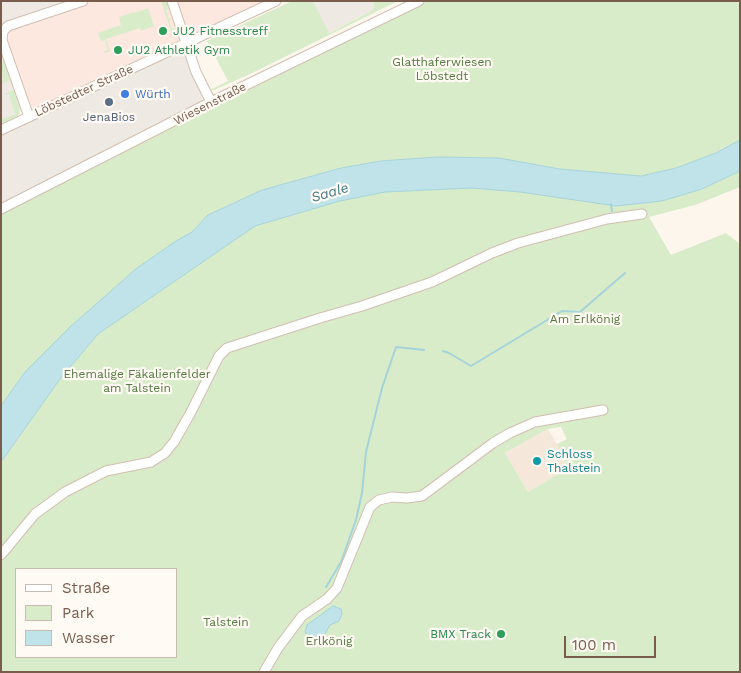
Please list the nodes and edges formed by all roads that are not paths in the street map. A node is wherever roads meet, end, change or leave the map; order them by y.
1 (83, 1) edge
2 (172, 1) edge
3 (276, 1) edge
4 (419, 1) edge
5 (2, 40) edge
6 (187, 44) junction
7 (211, 102) junction
8 (29, 116) junction
9 (1, 130) edge
10 (1, 209) edge
11 (642, 214) dead end
12 (603, 410) dead end
13 (1, 554) edge
14 (264, 672) edge

1 - 5 street
2 - 6 street
3 - 6 street, Löbstedter Straße
4 - 7 street, Wiesenstraße
5 - 8 street
6 - 7 street
6 - 8 street, Löbstedter Straße
7 - 10 street, Wiesenstraße
8 - 9 street, Löbstedter Straße
11 - 13 street
12 - 14 street

